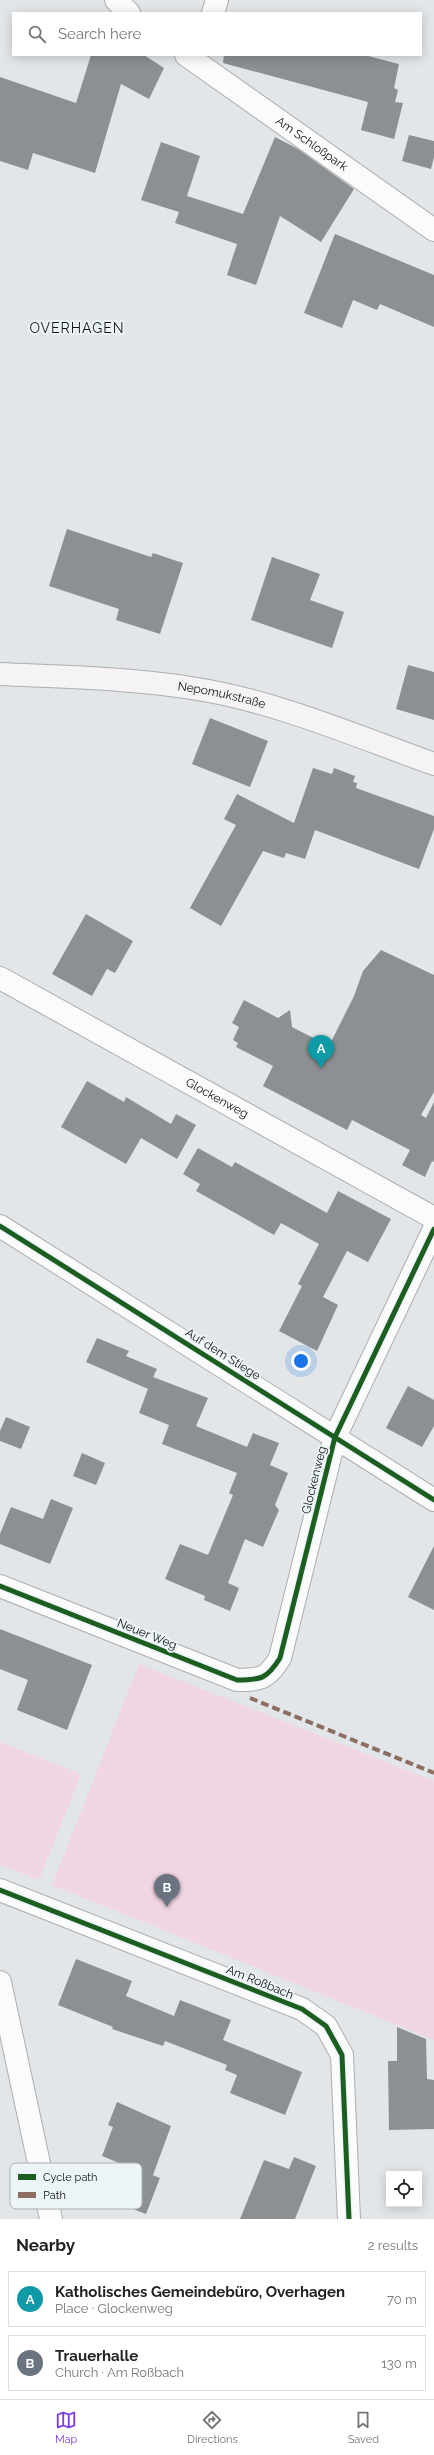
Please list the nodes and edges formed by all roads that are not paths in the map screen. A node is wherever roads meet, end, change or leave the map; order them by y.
1 (116, 0) edge
2 (217, 0) edge
3 (128, 12) edge
4 (213, 12) edge
5 (195, 58) edge
6 (434, 230) edge
7 (0, 674) edge
8 (434, 764) edge
9 (0, 978) edge
10 (434, 1218) edge
11 (0, 1226) edge
12 (434, 1229) edge
13 (335, 1437) junction
14 (434, 1500) edge
15 (0, 1586) edge
16 (280, 1658) joint
17 (0, 1890) edge
18 (0, 1982) edge
19 (39, 2163) edge
20 (49, 2209) edge
21 (51, 2219) edge
22 (349, 2219) edge

1 - 3 street
2 - 4 street
5 - 6 street, Am Schloßpark
7 - 8 main road, Nepomukstraße
9 - 10 street, Glockenweg
11 - 13 street, Auf dem Stiege
12 - 13 street, Glockenweg
13 - 14 street, Auf dem Stiege
13 - 16 street, Glockenweg
15 - 16 street, Neuer Weg
17 - 22 street, Am Roßbach
18 - 19 street
20 - 21 street

